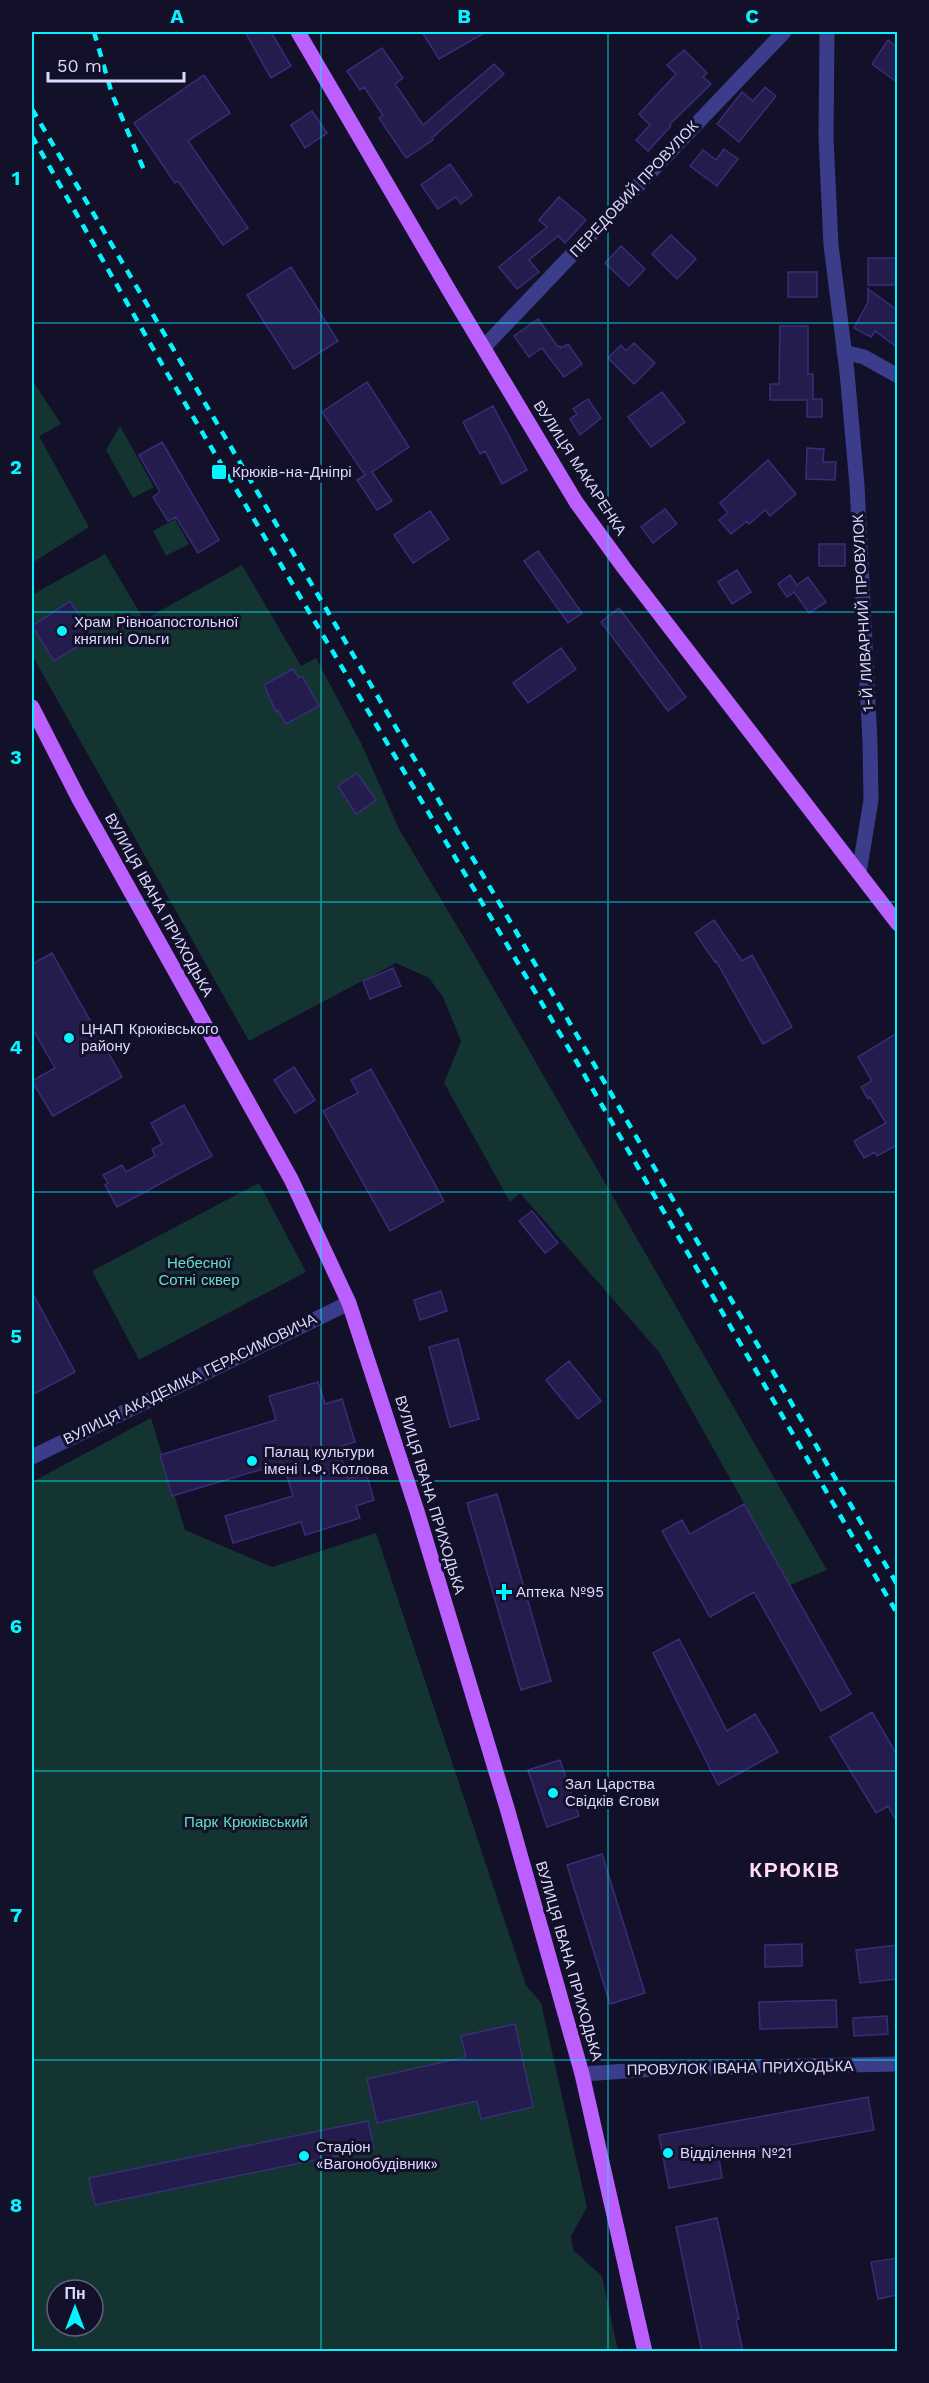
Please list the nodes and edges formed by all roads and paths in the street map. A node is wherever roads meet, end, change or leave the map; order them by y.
1 (298, 32) edge
2 (784, 32) edge
3 (827, 32) edge
4 (484, 346) junction
5 (844, 352) junction
6 (897, 376) edge
7 (32, 707) edge
8 (859, 873) junction
9 (897, 924) edge
10 (349, 1303) junction
11 (32, 1457) edge
12 (897, 2064) edge
13 (582, 2074) junction
14 (645, 2352) edge

1 - 4 main road, ВУЛИЦЯ МАКАРЕНКА
2 - 4 street, ПЕРЕДОВИЙ ПРОВУЛОК
3 - 5 street, 1-Й ЛИВАРНИЙ ПРОВУЛОК
4 - 8 main road, ВУЛИЦЯ МАКАРЕНКА
5 - 6 street
5 - 8 street, 1-Й ЛИВАРНИЙ ПРОВУЛОК
7 - 10 main road, ВУЛИЦЯ ІВАНА ПРИХОДЬКА
8 - 9 main road, ВУЛИЦЯ МАКАРЕНКА
10 - 11 street, ВУЛИЦЯ АКАДЕМІКА ГЕРАСИМОВИЧА
10 - 13 main road, ВУЛИЦЯ ІВАНА ПРИХОДЬКА
12 - 13 street, ПРОВУЛОК ІВАНА ПРИХОДЬКА
13 - 14 main road, ВУЛИЦЯ ІВАНА ПРИХОДЬКА

